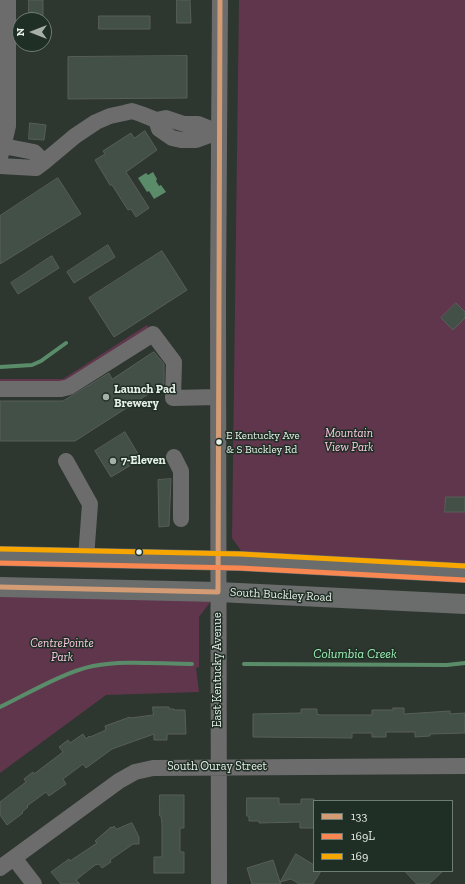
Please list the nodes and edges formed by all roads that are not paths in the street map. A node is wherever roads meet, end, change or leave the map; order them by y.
1 (8, 0) edge
2 (220, 0) edge
3 (218, 132) junction
4 (2, 152) edge
5 (44, 162) junction
6 (0, 166) edge
7 (0, 389) edge
8 (218, 397) junction
9 (174, 458) dead end
10 (66, 461) dead end
11 (181, 519) dead end
12 (0, 556) edge
13 (86, 558) junction
14 (218, 561) junction
15 (465, 573) edge
16 (0, 587) edge
17 (218, 592) junction
18 (465, 604) edge
19 (219, 766) junction
20 (465, 766) edge
21 (14, 858) junction
22 (0, 868) edge
23 (34, 884) edge
24 (219, 884) edge

1 - 4 street
2 - 3 street, East Kentucky Avenue
3 - 5 street
3 - 8 street, East Kentucky Avenue
4 - 5 street
5 - 6 street
7 - 8 street
8 - 14 street, East Kentucky Avenue
9 - 11 street
10 - 13 street
12 - 13 main road
13 - 14 main road
14 - 15 main road
14 - 17 street, East Kentucky Avenue
16 - 17 main road, South Buckley Road
17 - 18 main road, South Buckley Road
17 - 19 street, East Kentucky Avenue
19 - 20 street, South Ouray Street
19 - 21 street, South Ouray Street
19 - 24 street, East Kentucky Avenue
21 - 22 street, South Ouray Street
21 - 23 street

